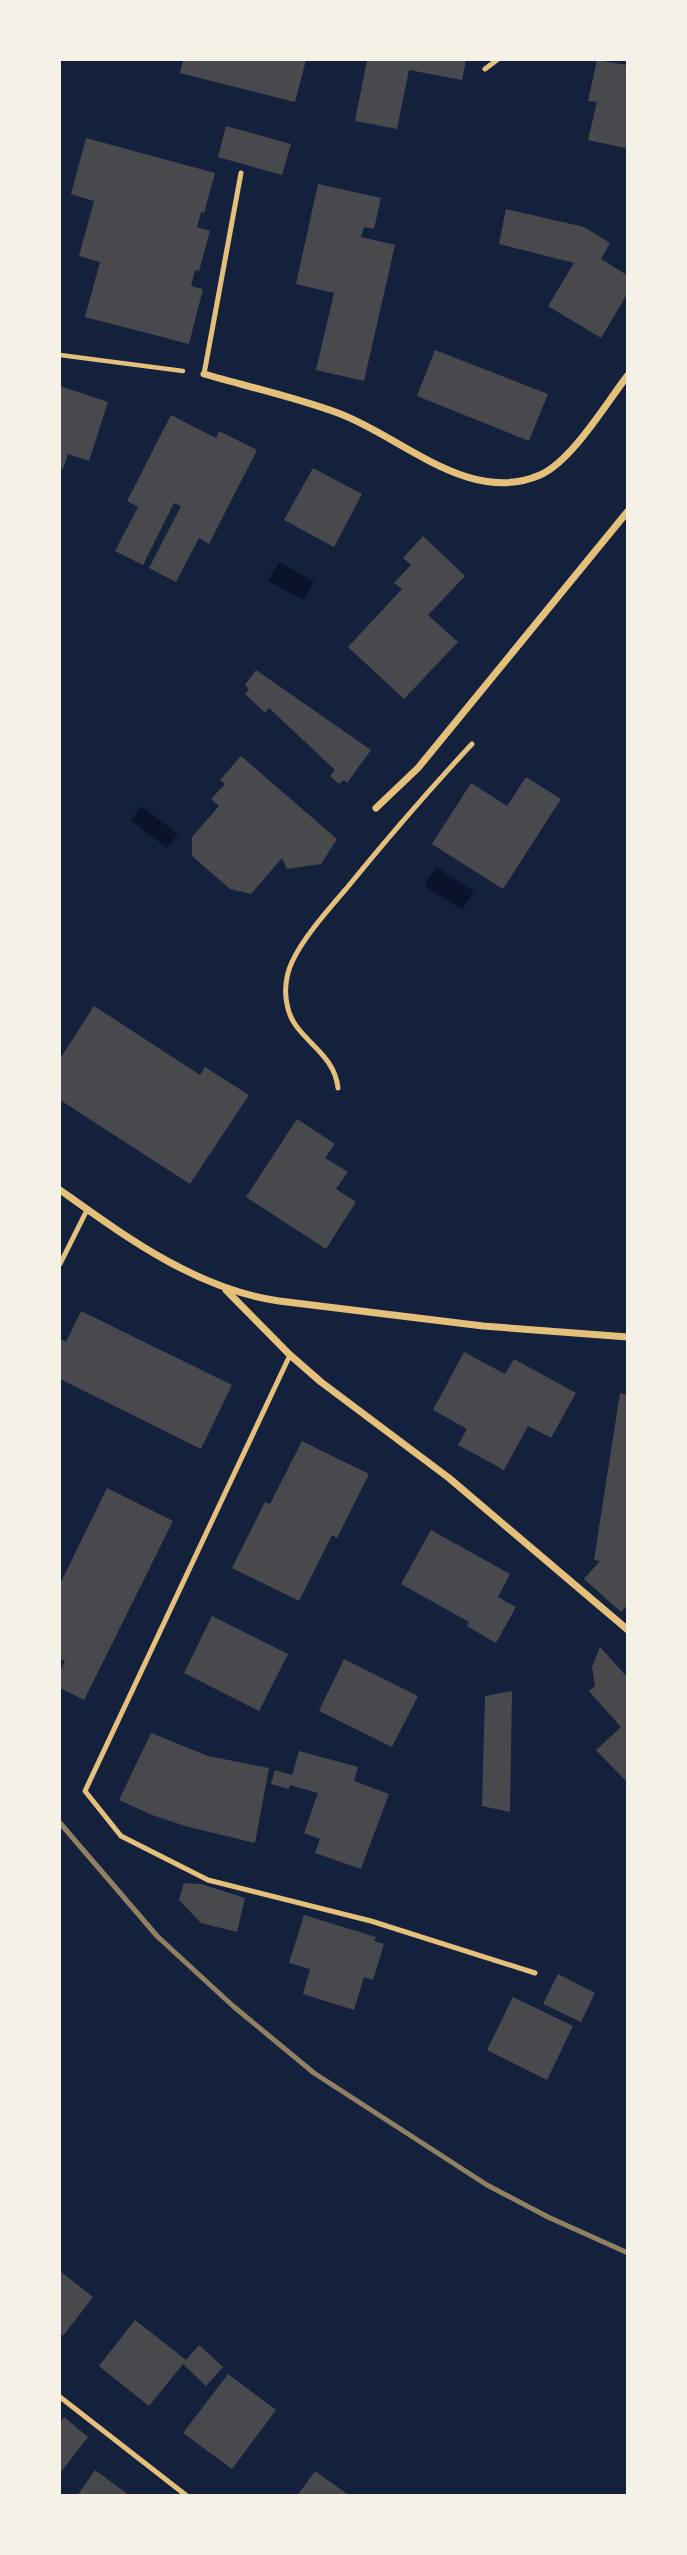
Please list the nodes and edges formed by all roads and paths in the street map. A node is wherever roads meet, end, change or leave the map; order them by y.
1 (497, 60) edge
2 (485, 69) dead end
3 (241, 173) dead end
4 (60, 355) edge
5 (204, 374) junction
6 (628, 374) edge
7 (628, 510) edge
8 (472, 744) dead end
9 (376, 808) dead end
10 (338, 1088) dead end
11 (60, 1189) edge
12 (87, 1210) junction
13 (60, 1264) edge
14 (226, 1289) junction
15 (628, 1337) edge
16 (290, 1355) junction
17 (628, 1630) edge
18 (535, 1973) dead end
19 (60, 2397) edge
20 (187, 2496) edge

1 - 2 lane
3 - 5 lane
4 - 5 path
5 - 6 street
7 - 9 street
8 - 10 lane
11 - 12 street
12 - 13 lane
12 - 14 street
14 - 15 street
14 - 16 street
16 - 17 street
16 - 18 lane
19 - 20 lane

